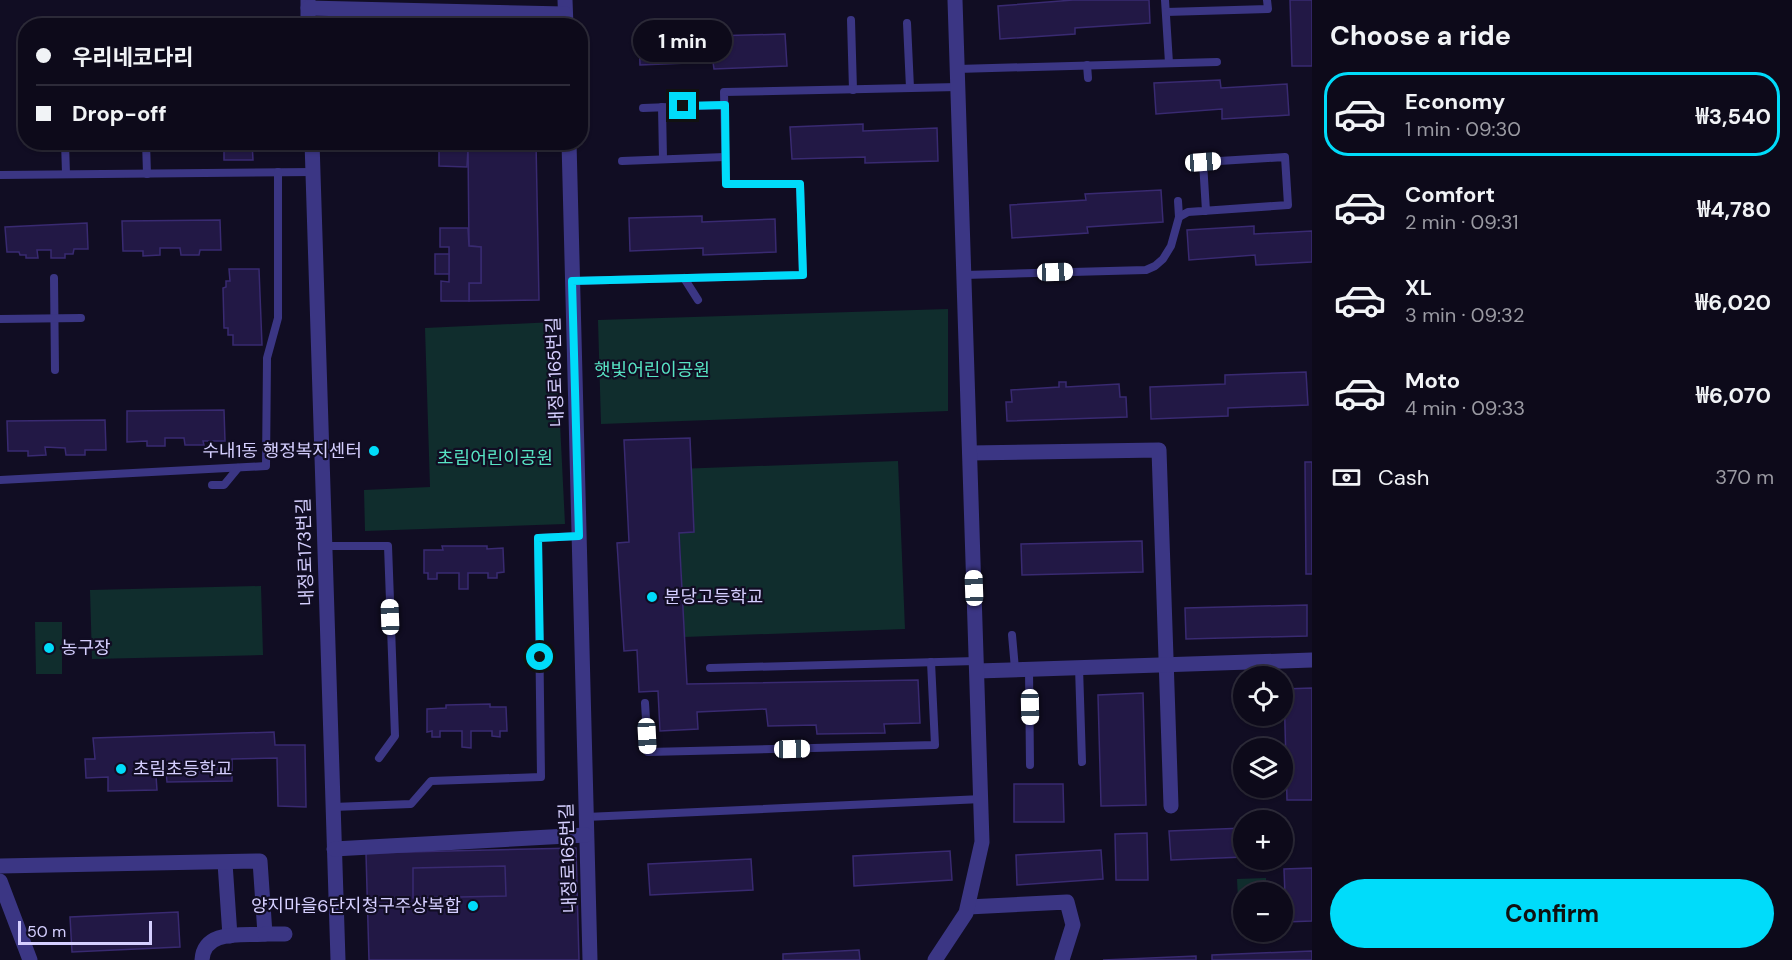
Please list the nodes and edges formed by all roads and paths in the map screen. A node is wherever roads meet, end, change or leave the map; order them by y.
1 (956, 0) edge
2 (1165, 0) edge
3 (1268, 0) edge
4 (308, 4) edge
5 (1166, 12) junction
6 (565, 13) edge
7 (851, 20) dead end
8 (907, 23) dead end
9 (1217, 62) dead end
10 (1168, 63) junction
11 (1087, 65) junction
12 (957, 69) junction
13 (1088, 78) dead end
14 (958, 87) junction
15 (910, 88) junction
16 (853, 90) junction
17 (725, 105) junction
18 (662, 107) junction
19 (643, 108) dead end
20 (65, 150) edge
21 (146, 150) edge
22 (312, 150) edge
23 (569, 150) edge
24 (726, 157) junction
25 (663, 159) junction
26 (622, 161) dead end
27 (278, 172) junction
28 (313, 172) junction
29 (66, 174) junction
30 (147, 174) junction
31 (0, 175) edge
32 (1178, 201) dead end
33 (1206, 211) junction
34 (1179, 218) junction
35 (964, 275) junction
36 (54, 278) dead end
37 (684, 278) junction
38 (572, 281) junction
39 (698, 300) dead end
40 (54, 318) junction
41 (81, 318) dead end
42 (0, 319) edge
43 (55, 370) dead end
44 (970, 453) junction
45 (238, 468) junction
46 (0, 480) edge
47 (212, 485) dead end
48 (579, 536) junction
49 (325, 546) junction
50 (1012, 635) dead end
51 (1312, 660) edge
52 (931, 662) junction
53 (1165, 664) junction
54 (976, 666) junction
55 (1079, 667) junction
56 (710, 668) dead end
57 (1022, 669) junction
58 (645, 702) dead end
59 (379, 758) dead end
60 (1082, 762) dead end
61 (1030, 765) dead end
62 (982, 799) junction
63 (1171, 806) dead end
64 (333, 807) junction
65 (586, 817) junction
66 (586, 835) junction
67 (334, 849) junction
68 (225, 863) junction
69 (0, 866) edge
70 (0, 884) edge
71 (968, 908) junction
72 (265, 934) junction
73 (285, 934) dead end
74 (230, 936) junction
75 (30, 960) edge
76 (202, 960) edge
77 (338, 960) edge
78 (590, 960) edge
79 (935, 960) edge
80 (1062, 960) edge

1 - 12 street
2 - 5 lane
3 - 5 lane
4 - 6 street
5 - 10 lane
7 - 16 lane
8 - 15 lane
9 - 10 lane
10 - 11 lane
11 - 12 lane
11 - 13 lane
12 - 14 street
14 - 15 lane
14 - 35 street
15 - 16 lane
16 - 17 lane
17 - 18 lane
17 - 24 lane
18 - 19 lane
18 - 25 lane
20 - 29 lane
21 - 30 lane
22 - 28 street, 내정로173번길
23 - 38 street, 내정로165번길
24 - 25 lane
24 - 37 lane
25 - 26 lane
27 - 28 lane
27 - 30 lane
27 - 45 lane
28 - 49 street, 내정로173번길
29 - 30 lane
29 - 31 lane
32 - 34 lane
33 - 33 lane
33 - 34 lane
34 - 35 lane
35 - 44 street
36 - 40 lane
37 - 38 lane
37 - 39 lane
38 - 48 street, 내정로165번길
40 - 41 lane
40 - 42 lane
40 - 43 lane
44 - 53 street
44 - 54 street
45 - 46 lane
45 - 47 lane
48 - 64 lane
48 - 65 street, 내정로165번길
49 - 59 lane
49 - 64 street, 내정로173번길
50 - 57 lane
51 - 53 street
52 - 54 lane
52 - 56 lane
52 - 58 lane
53 - 55 street
53 - 63 street
54 - 57 street
54 - 62 street
55 - 57 street
55 - 60 lane
57 - 61 lane
62 - 65 lane
62 - 71 street
64 - 67 street, 내정로173번길
65 - 66 street, 내정로165번길
66 - 67 street
66 - 78 street, 내정로165번길
67 - 77 street, 내정로173번길
68 - 69 street
68 - 72 street
68 - 74 street
70 - 75 street
71 - 79 street
71 - 80 street
72 - 73 street
72 - 74 street
74 - 76 street

